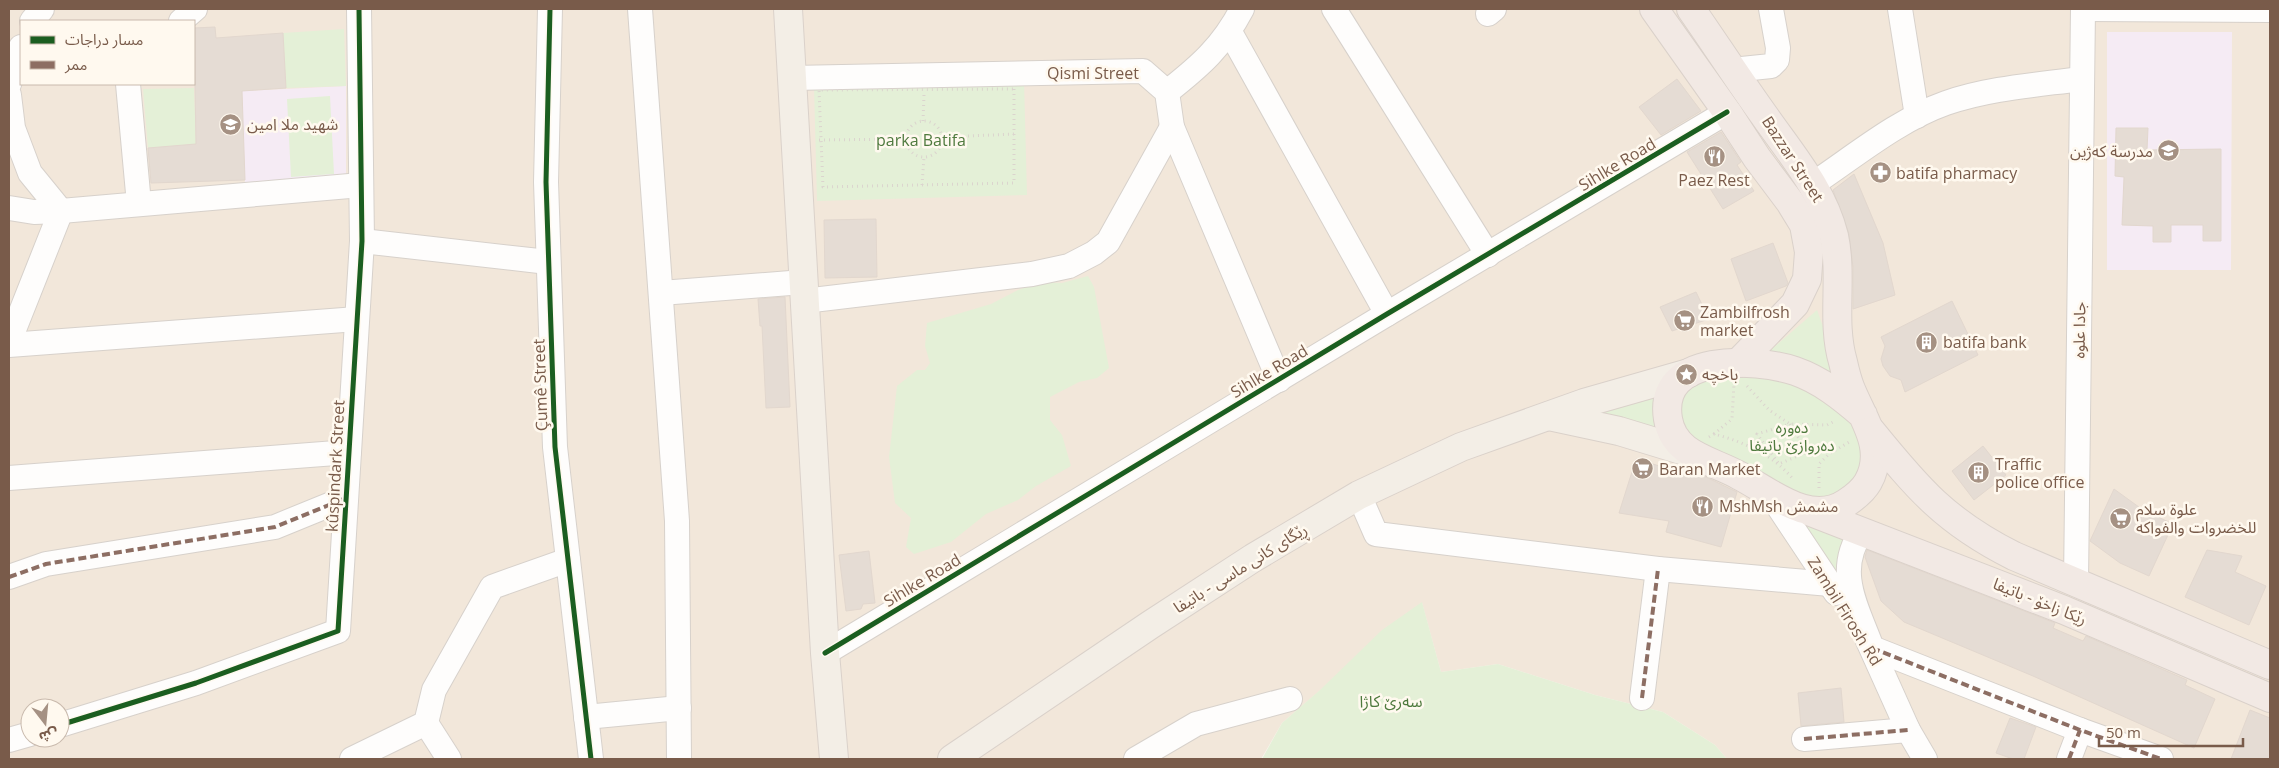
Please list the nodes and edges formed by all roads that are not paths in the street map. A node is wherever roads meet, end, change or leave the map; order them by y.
1 (42, 9) edge
2 (196, 9) edge
3 (359, 9) edge
4 (550, 9) edge
5 (640, 9) edge
6 (788, 9) edge
7 (1242, 9) edge
8 (1334, 9) edge
9 (1654, 9) edge
10 (1691, 9) edge
11 (1771, 9) edge
12 (1900, 9) edge
13 (2083, 9) edge
14 (2088, 9) edge
15 (2270, 10) edge
16 (33, 20) edge
17 (182, 20) edge
18 (1230, 32) junction
19 (20, 50) edge
20 (1732, 70) junction
21 (792, 78) junction
22 (2081, 79) junction
23 (9, 84) edge
24 (128, 85) edge
25 (1167, 92) junction
26 (9, 95) edge
27 (1728, 112) junction
28 (1916, 116) junction
29 (1172, 127) junction
30 (1813, 184) junction
31 (360, 185) junction
32 (139, 204) junction
33 (9, 208) edge
34 (61, 211) junction
35 (362, 240) junction
36 (1488, 255) junction
37 (548, 262) junction
38 (803, 292) junction
39 (661, 293) junction
40 (1387, 314) junction
41 (356, 319) junction
42 (9, 344) edge
43 (1688, 372) junction
44 (1739, 376) junction
45 (1278, 380) junction
46 (1550, 416) junction
47 (1858, 426) junction
48 (349, 452) junction
49 (1688, 452) junction
50 (9, 478) edge
51 (1770, 494) junction
52 (1359, 495) junction
53 (346, 498) junction
54 (1814, 503) junction
55 (1862, 531) junction
56 (568, 560) junction
57 (1658, 569) junction
58 (9, 577) edge
59 (2076, 582) junction
60 (1830, 584) junction
61 (1872, 648) junction
62 (824, 653) junction
63 (2268, 659) edge
64 (1642, 698) dead end
65 (2270, 698) edge
66 (1290, 699) dead end
67 (679, 708) junction
68 (586, 717) junction
69 (70, 721) edge
70 (426, 723) junction
71 (1908, 730) junction
72 (2080, 730) junction
73 (1804, 739) dead end
74 (352, 759) edge
75 (449, 759) edge
76 (591, 759) edge
77 (679, 759) edge
78 (834, 759) edge
79 (954, 759) edge
80 (1136, 759) edge
81 (1924, 759) edge
82 (2069, 759) edge
83 (2161, 759) edge

1 - 16 street
2 - 17 street
3 - 31 street, kûspindark Street
4 - 37 street, Çumê Street
5 - 39 street
6 - 21 main road
7 - 18 street
8 - 36 street
9 - 27 highway, Bazzar Street
10 - 20 highway, Bazzar Street
11 - 20 street
12 - 28 street
13 - 22 street, جادا علوه
14 - 15 street
18 - 25 street
18 - 40 street
19 - 23 street
20 - 30 highway, Bazzar Street
21 - 25 street, Qismi Street
21 - 38 main road
22 - 28 street
22 - 59 street, جادا علوه
24 - 32 street
25 - 29 street
26 - 34 street
27 - 36 street, Sihlke Road
27 - 44 highway, Bazzar Street
28 - 30 street
29 - 38 street
29 - 45 street
30 - 47 highway, Bazzar Street
31 - 32 street
31 - 35 street, kûspindark Street
32 - 34 street
33 - 34 street
34 - 42 street
35 - 37 street
35 - 41 street, kûspindark Street
36 - 40 street, Sihlke Road
37 - 56 street, Çumê Street
38 - 39 street
38 - 62 main road
39 - 67 street
40 - 45 street, Sihlke Road
41 - 42 street
41 - 48 street, kûspindark Street
43 - 44 highway
43 - 46 main road, ڕێگای کانی ماسی - باتيفا
43 - 49 highway
44 - 47 highway
45 - 62 street, Sihlke Road
46 - 49 main road
46 - 52 main road, ڕێگای کانی ماسی - باتيفا
47 - 54 highway
47 - 59 highway, رێکا زاخۆ - باتیفا
48 - 50 street
48 - 53 street, kûspindark Street
49 - 51 highway, رێکا زاخۆ - باتیفا
51 - 54 highway, رێکا زاخۆ - باتیفا
51 - 60 street, Zambil Firosh Rd
52 - 57 street
52 - 79 main road, ڕێگای کانی ماسی - باتيفا
53 - 58 street
53 - 69 street, kûspindark Street
54 - 55 highway, رێکا زاخۆ - باتیفا
55 - 61 street
55 - 65 highway, رێکا زاخۆ - باتیفا
56 - 68 street, Çumê Street
56 - 70 street
57 - 60 street
57 - 64 street
59 - 63 highway, رێکا زاخۆ - باتیفا
60 - 61 street, Zambil Firosh Rd
61 - 71 street, Zambil Firosh Rd
61 - 72 street
62 - 78 main road
66 - 80 street
67 - 68 street
67 - 77 street
68 - 76 street, Çumê Street
70 - 74 street
70 - 75 street
71 - 73 street
71 - 81 street, Zambil Firosh Rd
72 - 82 street
72 - 83 street

